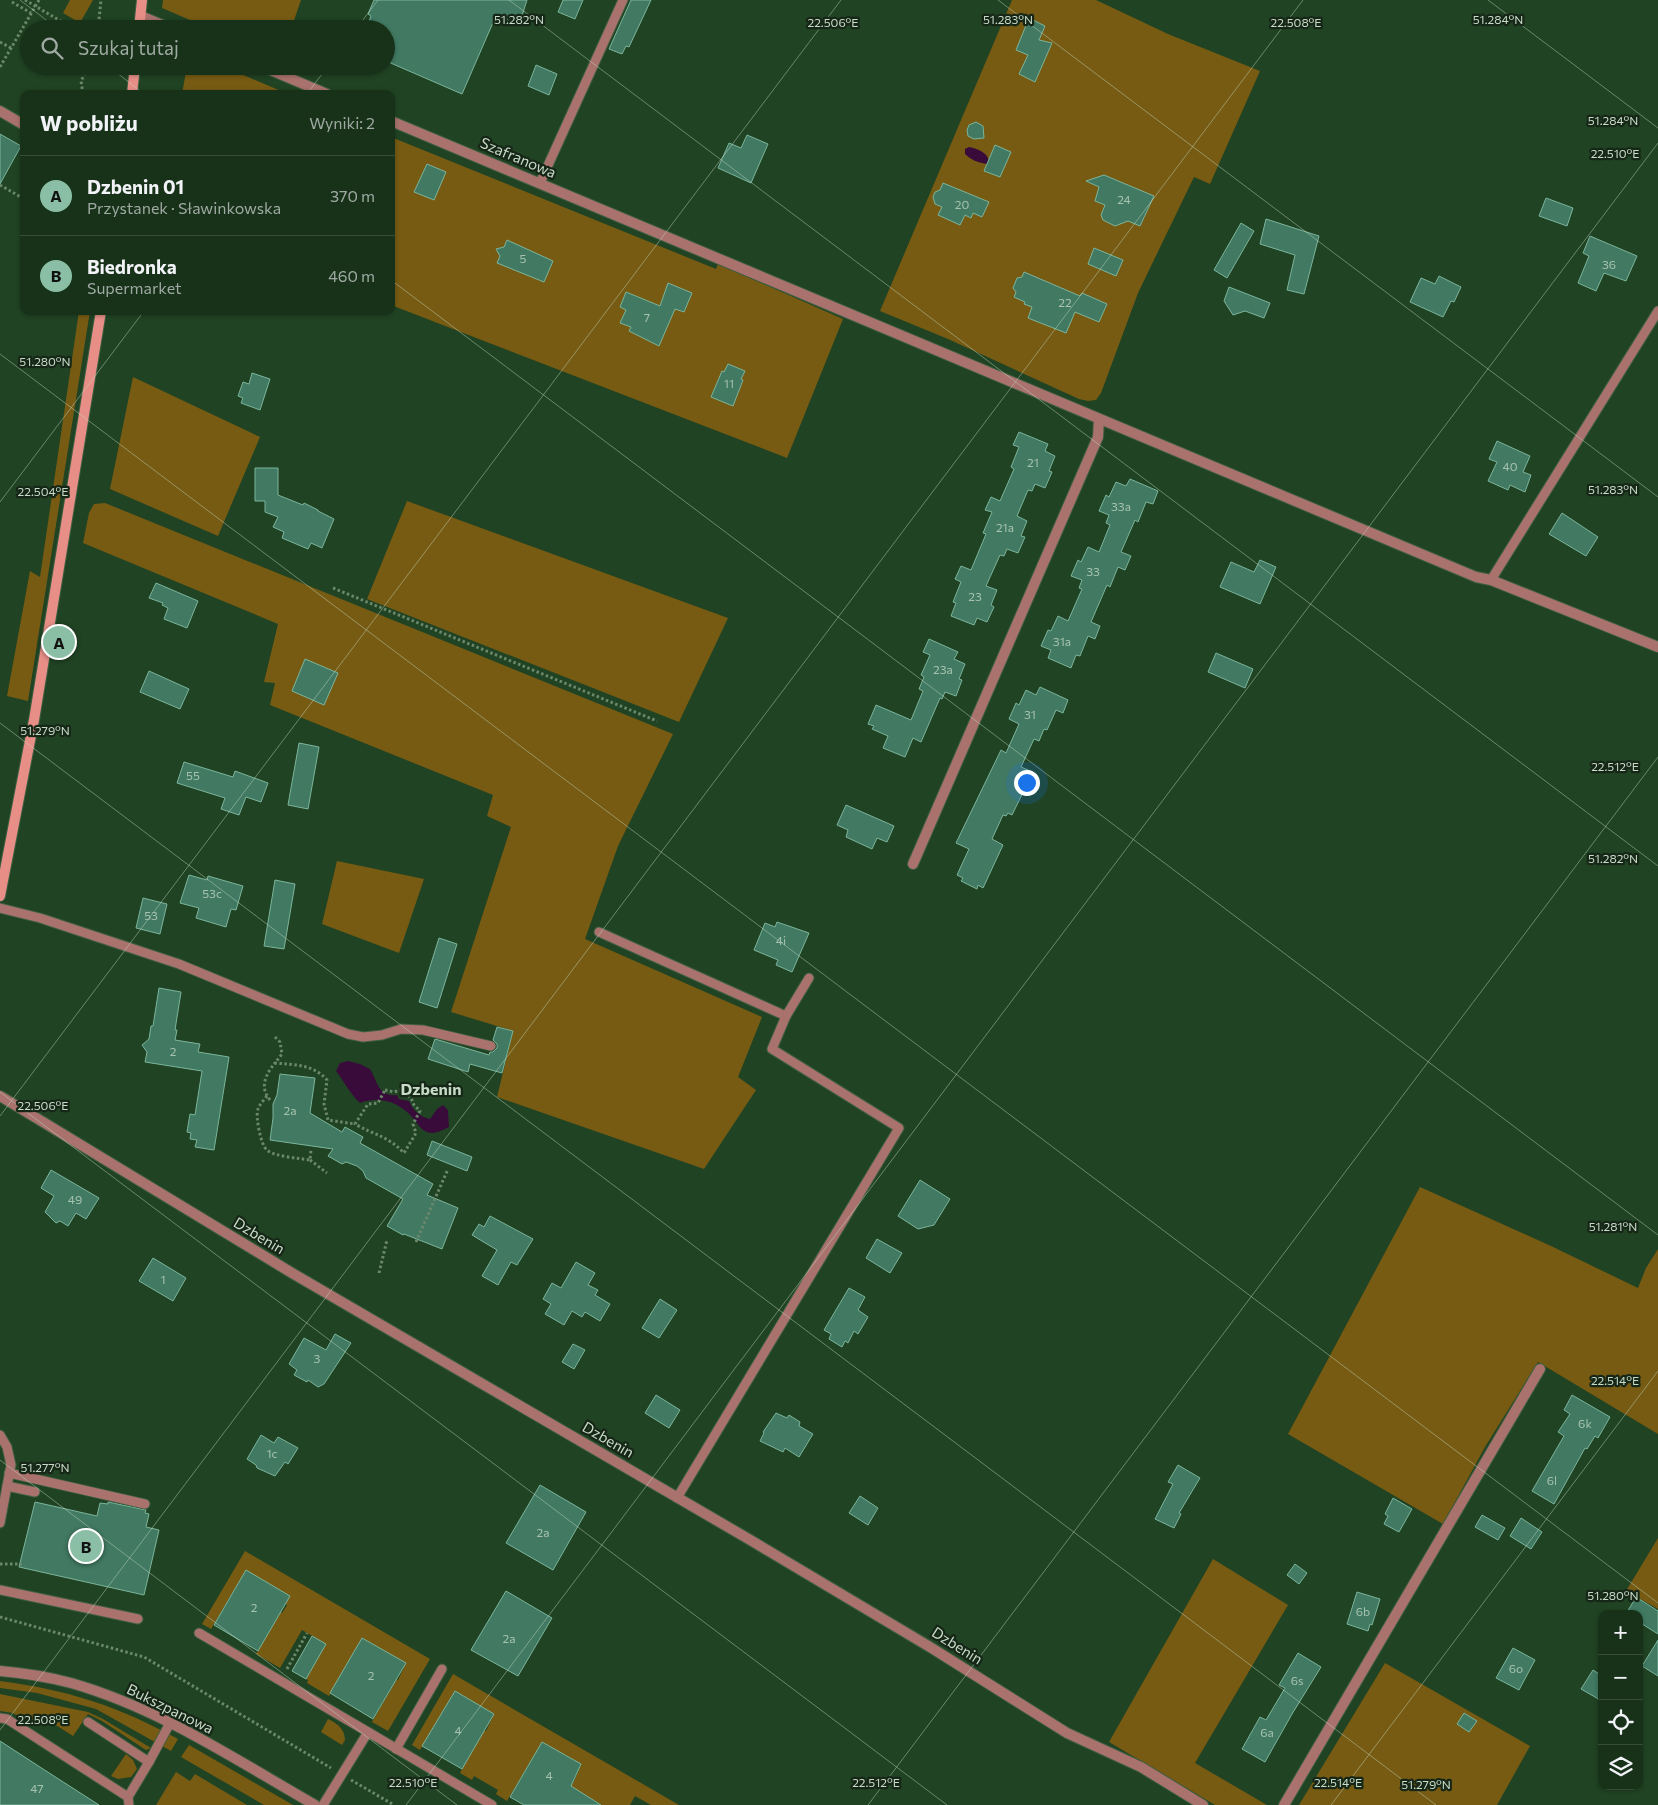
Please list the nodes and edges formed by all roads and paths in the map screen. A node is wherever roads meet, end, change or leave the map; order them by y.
1 (25, 0) edge
2 (39, 0) edge
3 (100, 0) edge
4 (142, 0) edge
5 (623, 0) edge
6 (12, 2) dead end
7 (35, 6) junction
8 (31, 14) junction
9 (141, 16) junction
10 (27, 20) edge
11 (59, 20) edge
12 (99, 20) edge
13 (140, 20) edge
14 (151, 20) edge
15 (20, 33) edge
16 (0, 42) edge
17 (11, 48) junction
18 (0, 67) edge
19 (84, 75) edge
20 (134, 75) edge
21 (282, 75) edge
22 (82, 90) edge
23 (132, 90) edge
24 (318, 90) edge
25 (0, 111) edge
26 (20, 123) edge
27 (395, 123) edge
28 (540, 183) junction
29 (0, 185) edge
30 (20, 197) edge
31 (1658, 311) edge
32 (100, 315) edge
33 (1099, 419) junction
34 (1491, 580) junction
35 (332, 588) dead end
36 (1658, 647) edge
37 (657, 721) dead end
38 (914, 864) dead end
39 (0, 896) edge
40 (0, 908) edge
41 (599, 932) dead end
42 (809, 978) dead end
43 (786, 1016) junction
44 (275, 1037) dead end
45 (490, 1046) dead end
46 (275, 1064) junction
47 (0, 1096) edge
48 (267, 1096) junction
49 (270, 1100) dead end
50 (355, 1124) junction
51 (311, 1150) dead end
52 (310, 1160) junction
53 (448, 1169) dead end
54 (327, 1173) dead end
55 (387, 1240) dead end
56 (416, 1242) dead end
57 (379, 1273) dead end
58 (1540, 1370) dead end
59 (0, 1435) edge
60 (9, 1473) junction
61 (7, 1486) junction
62 (35, 1492) dead end
63 (677, 1498) junction
64 (145, 1504) dead end
65 (0, 1523) edge
66 (0, 1564) edge
67 (22, 1564) dead end
68 (0, 1590) edge
69 (0, 1617) edge
70 (138, 1619) dead end
71 (199, 1633) dead end
72 (308, 1633) dead end
73 (442, 1669) dead end
74 (0, 1671) edge
75 (284, 1674) dead end
76 (0, 1718) edge
77 (88, 1722) dead end
78 (170, 1723) junction
79 (368, 1732) junction
80 (396, 1749) junction
81 (149, 1762) junction
82 (341, 1774) junction
83 (128, 1801) edge
84 (314, 1805) edge
85 (323, 1805) edge
86 (394, 1805) edge
87 (492, 1805) edge
88 (1204, 1805) edge
89 (1284, 1805) edge

1 - 7 path
2 - 7 path
3 - 12 path
4 - 9 street
5 - 28 lane
6 - 8 path
7 - 8 path
7 - 11 path
8 - 10 path
9 - 13 street
9 - 14 street
15 - 17 path
16 - 17 path
17 - 18 path
19 - 22 path
20 - 23 street
21 - 24 street
25 - 26 street
27 - 28 street, Szafranowa
28 - 33 street, Szafranowa
29 - 30 path
31 - 34 lane
32 - 39 street
33 - 34 street, Szafranowa
33 - 38 street
34 - 36 street, Szafranowa
35 - 37 path
40 - 45 lane
41 - 43 lane
42 - 43 lane
43 - 63 lane
44 - 46 path
46 - 48 path
46 - 50 path
47 - 63 street, Dzbenin
48 - 49 path
48 - 52 path
50 - 50 path
51 - 52 path
52 - 54 path
53 - 56 path
55 - 57 path
58 - 89 street
59 - 60 lane
60 - 61 lane
60 - 64 lane
61 - 62 lane
61 - 65 lane
63 - 88 street, Dzbenin
66 - 67 path
68 - 70 lane
69 - 82 path
71 - 79 lane
72 - 75 path
73 - 80 lane
74 - 78 street, Bukszpanowa
76 - 83 lane
77 - 81 lane
78 - 81 lane
78 - 84 street, Bukszpanowa
79 - 80 lane
79 - 82 lane
80 - 87 lane
81 - 83 lane
82 - 85 lane
82 - 86 path

